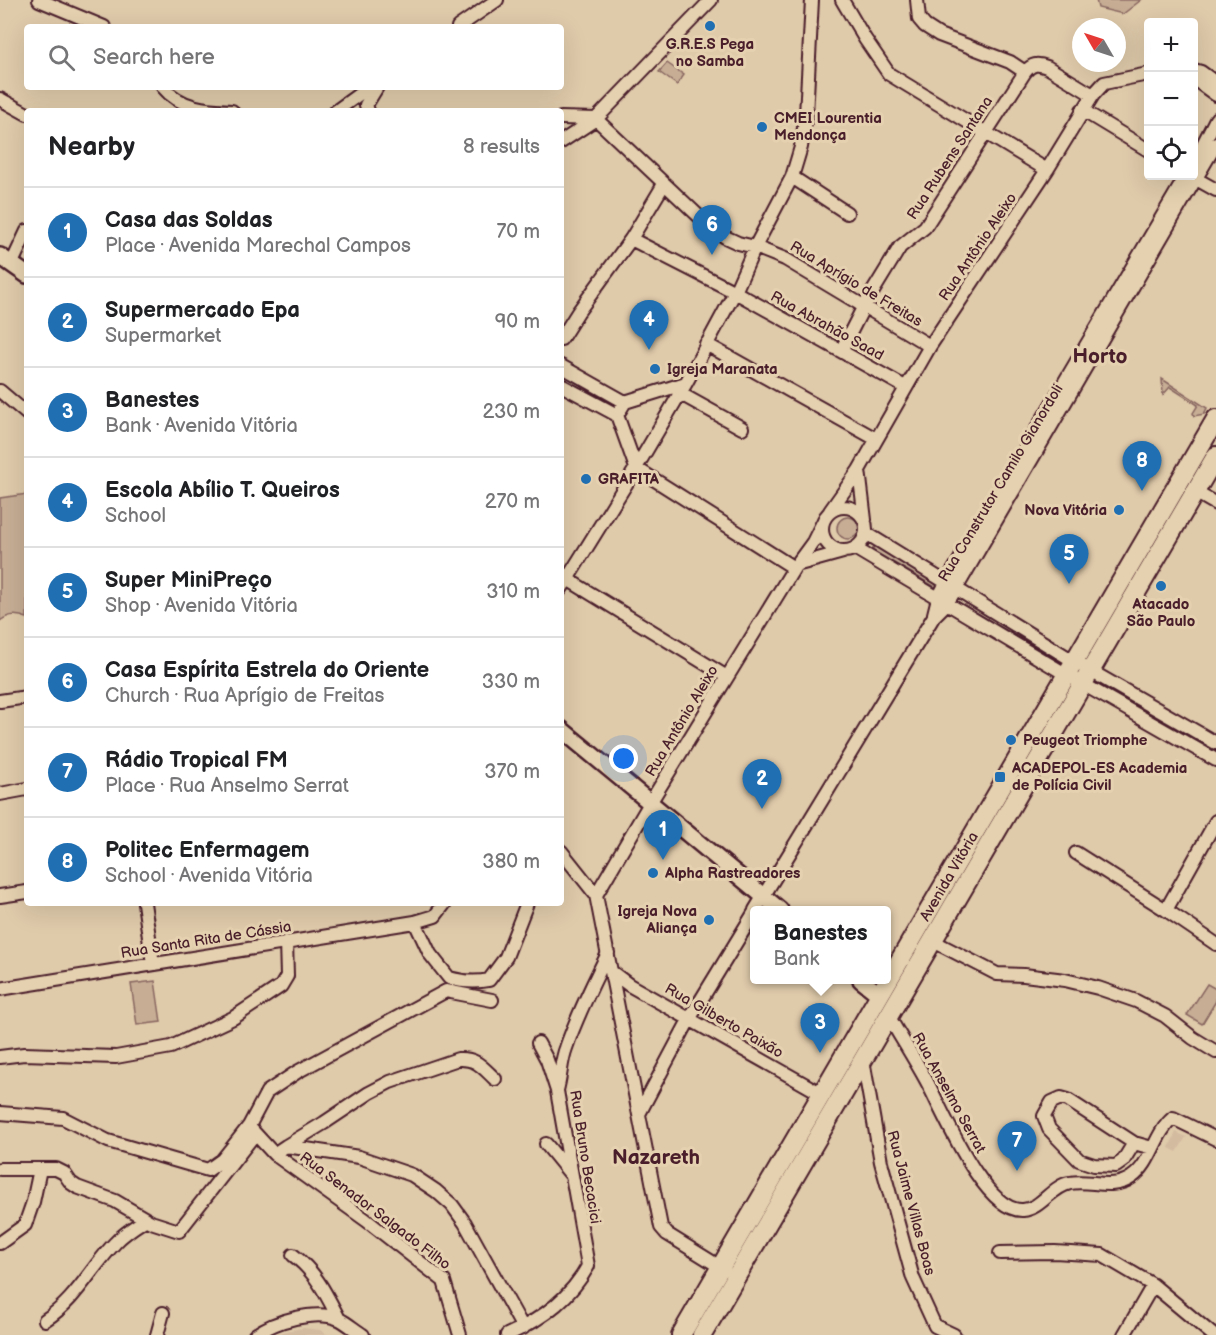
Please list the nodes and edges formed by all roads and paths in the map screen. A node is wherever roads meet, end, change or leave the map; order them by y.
1 (39, 0) edge
2 (497, 0) edge
3 (711, 0) edge
4 (812, 0) edge
5 (842, 0) edge
6 (917, 0) edge
7 (97, 24) edge
8 (462, 24) edge
9 (1198, 71) edge
10 (1025, 72) junction
11 (1144, 75) edge
12 (1198, 83) edge
13 (1216, 83) edge
14 (166, 90) edge
15 (365, 90) edge
16 (375, 90) edge
17 (1092, 95) junction
18 (1216, 95) edge
19 (0, 99) edge
20 (213, 108) edge
21 (340, 108) edge
22 (367, 108) edge
23 (1082, 110) junction
24 (24, 112) edge
25 (564, 118) edge
26 (1216, 119) edge
27 (596, 120) junction
28 (984, 133) junction
29 (564, 140) edge
30 (1216, 144) edge
31 (1144, 147) edge
32 (1198, 154) edge
33 (1198, 169) edge
34 (1047, 170) junction
35 (792, 177) junction
36 (1190, 180) edge
37 (1198, 180) edge
38 (664, 184) junction
39 (1216, 190) edge
40 (847, 213) dead end
41 (24, 235) edge
42 (631, 239) junction
43 (755, 247) junction
44 (6, 260) edge
45 (24, 273) edge
46 (735, 292) junction
47 (864, 306) junction
48 (564, 334) edge
49 (706, 344) junction
50 (930, 346) junction
51 (841, 351) junction
52 (564, 368) edge
53 (564, 387) edge
54 (905, 387) junction
55 (682, 388) junction
56 (0, 391) edge
57 (625, 402) junction
58 (24, 411) edge
59 (617, 415) junction
60 (1216, 419) edge
61 (742, 428) dead end
62 (876, 439) junction
63 (1216, 456) edge
64 (636, 468) junction
65 (859, 470) junction
66 (1195, 492) junction
67 (1216, 504) edge
68 (826, 517) junction
69 (865, 520) junction
70 (866, 533) junction
71 (849, 550) junction
72 (795, 567) junction
73 (564, 584) edge
74 (951, 586) junction
75 (943, 600) junction
76 (1079, 673) junction
77 (727, 677) junction
78 (24, 697) edge
79 (0, 701) edge
80 (564, 731) edge
81 (1216, 743) edge
82 (1216, 760) edge
83 (24, 790) edge
84 (0, 794) edge
85 (650, 803) junction
86 (1216, 821) edge
87 (1076, 853) dead end
88 (564, 855) edge
89 (24, 892) edge
90 (596, 895) junction
91 (0, 896) edge
92 (764, 897) junction
93 (144, 906) edge
94 (442, 906) edge
95 (526, 906) edge
96 (759, 906) edge
97 (775, 906) edge
98 (1168, 911) junction
99 (750, 920) edge
100 (416, 922) junction
101 (933, 941) junction
102 (286, 942) junction
103 (1216, 944) edge
104 (608, 953) junction
105 (153, 964) junction
106 (613, 973) junction
107 (891, 977) edge
108 (448, 984) junction
109 (866, 984) edge
110 (887, 984) edge
111 (629, 985) junction
112 (0, 989) edge
113 (880, 995) junction
114 (616, 998) junction
115 (492, 999) dead end
116 (690, 1018) junction
117 (884, 1025) junction
118 (538, 1043) dead end
119 (1216, 1052) edge
120 (0, 1057) edge
121 (863, 1060) junction
122 (495, 1078) dead end
123 (848, 1087) junction
124 (557, 1091) junction
125 (822, 1094) junction
126 (871, 1099) junction
127 (640, 1112) junction
128 (0, 1113) edge
129 (251, 1130) junction
130 (1216, 1139) edge
131 (1134, 1143) junction
132 (546, 1144) dead end
133 (286, 1146) junction
134 (1152, 1148) junction
135 (274, 1154) junction
136 (0, 1169) edge
137 (40, 1169) junction
138 (573, 1177) junction
139 (145, 1220) junction
140 (0, 1243) edge
141 (1000, 1253) dead end
142 (293, 1255) dead end
143 (720, 1267) junction
144 (736, 1277) junction
145 (1153, 1286) junction
146 (162, 1313) dead end
147 (339, 1319) junction
148 (45, 1320) dead end
149 (523, 1328) junction
150 (933, 1330) edge
151 (708, 1333) edge
152 (157, 1335) edge
153 (255, 1335) edge
154 (363, 1335) edge
155 (460, 1335) edge
156 (507, 1335) edge
157 (681, 1335) edge
158 (954, 1335) edge
159 (1124, 1335) edge
160 (1213, 1335) edge

1 - 7 street
2 - 8 street
3 - 27 street
4 - 35 street
5 - 28 street
6 - 10 street
9 - 13 street
10 - 17 street
10 - 28 street, Rua Rubens Santana
11 - 17 street, Rua Antônio Aleixo
12 - 18 street
14 - 20 street
15 - 21 street
16 - 22 street
17 - 23 street, Rua Antônio Aleixo
19 - 24 street
23 - 31 street
23 - 34 street, Rua Antônio Aleixo
25 - 27 street
26 - 32 street
27 - 29 street
27 - 38 street, Rua Aprígio de Freitas
28 - 34 street
28 - 47 street, Rua Rubens Santana
30 - 33 street, Rua Construtor Camilo Gianordoli
34 - 50 street, Rua Antônio Aleixo
35 - 40 street
35 - 43 street
36 - 74 street, Rua Construtor Camilo Gianordoli
37 - 39 street
38 - 42 street
38 - 43 street, Rua Aprígio de Freitas
41 - 44 street
42 - 46 street, Rua Abrahão Saad
42 - 48 street
43 - 46 street
43 - 47 street, Rua Aprígio de Freitas
44 - 45 street
46 - 49 street
46 - 51 street, Rua Abrahão Saad
47 - 50 street, Rua Aprígio de Freitas
47 - 51 street, Rua Rubens Santana
49 - 55 street
49 - 62 street
50 - 54 street, Rua Antônio Aleixo
51 - 54 street, Rua Abrahão Saad
52 - 57 street
53 - 59 street
54 - 62 street, Rua Antônio Aleixo
55 - 57 street
55 - 61 street
55 - 64 street
56 - 58 street
57 - 59 street
59 - 64 street
60 - 76 main road, Avenida Vitória
62 - 65 street, Rua Antônio Aleixo
63 - 66 main road, Avenida Vitória
64 - 72 street
64 - 73 street
65 - 68 street, Rua Antônio Aleixo
65 - 69 street
66 - 67 street
66 - 76 main road, Avenida Vitória
68 - 69 street
68 - 71 street
68 - 72 street, Rua Antônio Aleixo
69 - 70 street
70 - 71 street
70 - 74 street
71 - 72 street
71 - 75 street
72 - 77 street, Rua Antônio Aleixo
73 - 77 street
74 - 75 street, Rua Construtor Camilo Gianordoli
74 - 76 street
75 - 76 street
75 - 92 street, Rua Construtor Camilo Gianordoli
76 - 81 street
76 - 82 street
76 - 101 main road, Avenida Vitória
76 - 107 main road, Avenida Vitória
77 - 85 street, Rua Antônio Aleixo
78 - 79 street
80 - 85 street
83 - 84 street
85 - 90 street, Rua Antônio Aleixo
85 - 92 street
86 - 98 street
87 - 98 street
88 - 90 street
89 - 91 street
90 - 104 street
92 - 96 street, Rua Construtor Camilo Gianordoli
92 - 97 street
93 - 105 street
94 - 100 street, Rua Santa Rita de Cássia
95 - 108 street
98 - 103 street
99 - 116 street, Rua Construtor Camilo Gianordoli
100 - 102 street, Rua Santa Rita de Cássia
100 - 108 street
101 - 117 main road, Avenida Vitória
101 - 119 street
102 - 105 street, Rua Santa Rita de Cássia
102 - 120 street
104 - 106 street
104 - 124 street, Rua Bruno Becacici
105 - 112 street, Rua Santa Rita de Cássia
106 - 111 street, Rua Gilberto Paixão
106 - 114 street
108 - 115 street
108 - 129 street
109 - 113 street
110 - 113 main road, Avenida Vitória
111 - 114 street
111 - 116 street, Rua Gilberto Paixão
113 - 117 main road
113 - 125 main road, Avenida Vitória
114 - 127 street
116 - 125 street, Rua Gilberto Paixão
116 - 127 street, Rua Construtor Camilo Gianordoli
117 - 121 main road, Avenida Vitória
117 - 134 street, Rua Anselmo Serrat
118 - 124 street
121 - 123 main road, Avenida Vitória
121 - 126 street, Rua Jaime Villas Boas
122 - 133 street
123 - 126 street
123 - 144 main road, Avenida Vitória
124 - 138 street, Rua Bruno Becacici
125 - 143 main road, Avenida Vitória
126 - 150 street, Rua Jaime Villas Boas
127 - 143 street
128 - 129 street
129 - 135 street, Rua Senador Salgado Filho
129 - 139 street
130 - 134 street, Rua Anselmo Serrat
131 - 131 street
131 - 134 street
132 - 138 street
133 - 135 street
133 - 149 street
135 - 155 street, Rua Senador Salgado Filho
136 - 137 street
137 - 139 street
137 - 140 street
138 - 149 street, Rua Bruno Becacici
139 - 148 street
141 - 145 street
142 - 147 street
143 - 144 street
143 - 157 main road, Avenida Vitória
144 - 151 main road, Avenida Vitória
145 - 159 street
145 - 160 street
146 - 152 street
147 - 153 street
147 - 154 street
149 - 156 street, Rua Bruno Becacici
150 - 158 street, Rua Jaime Villas Boas

